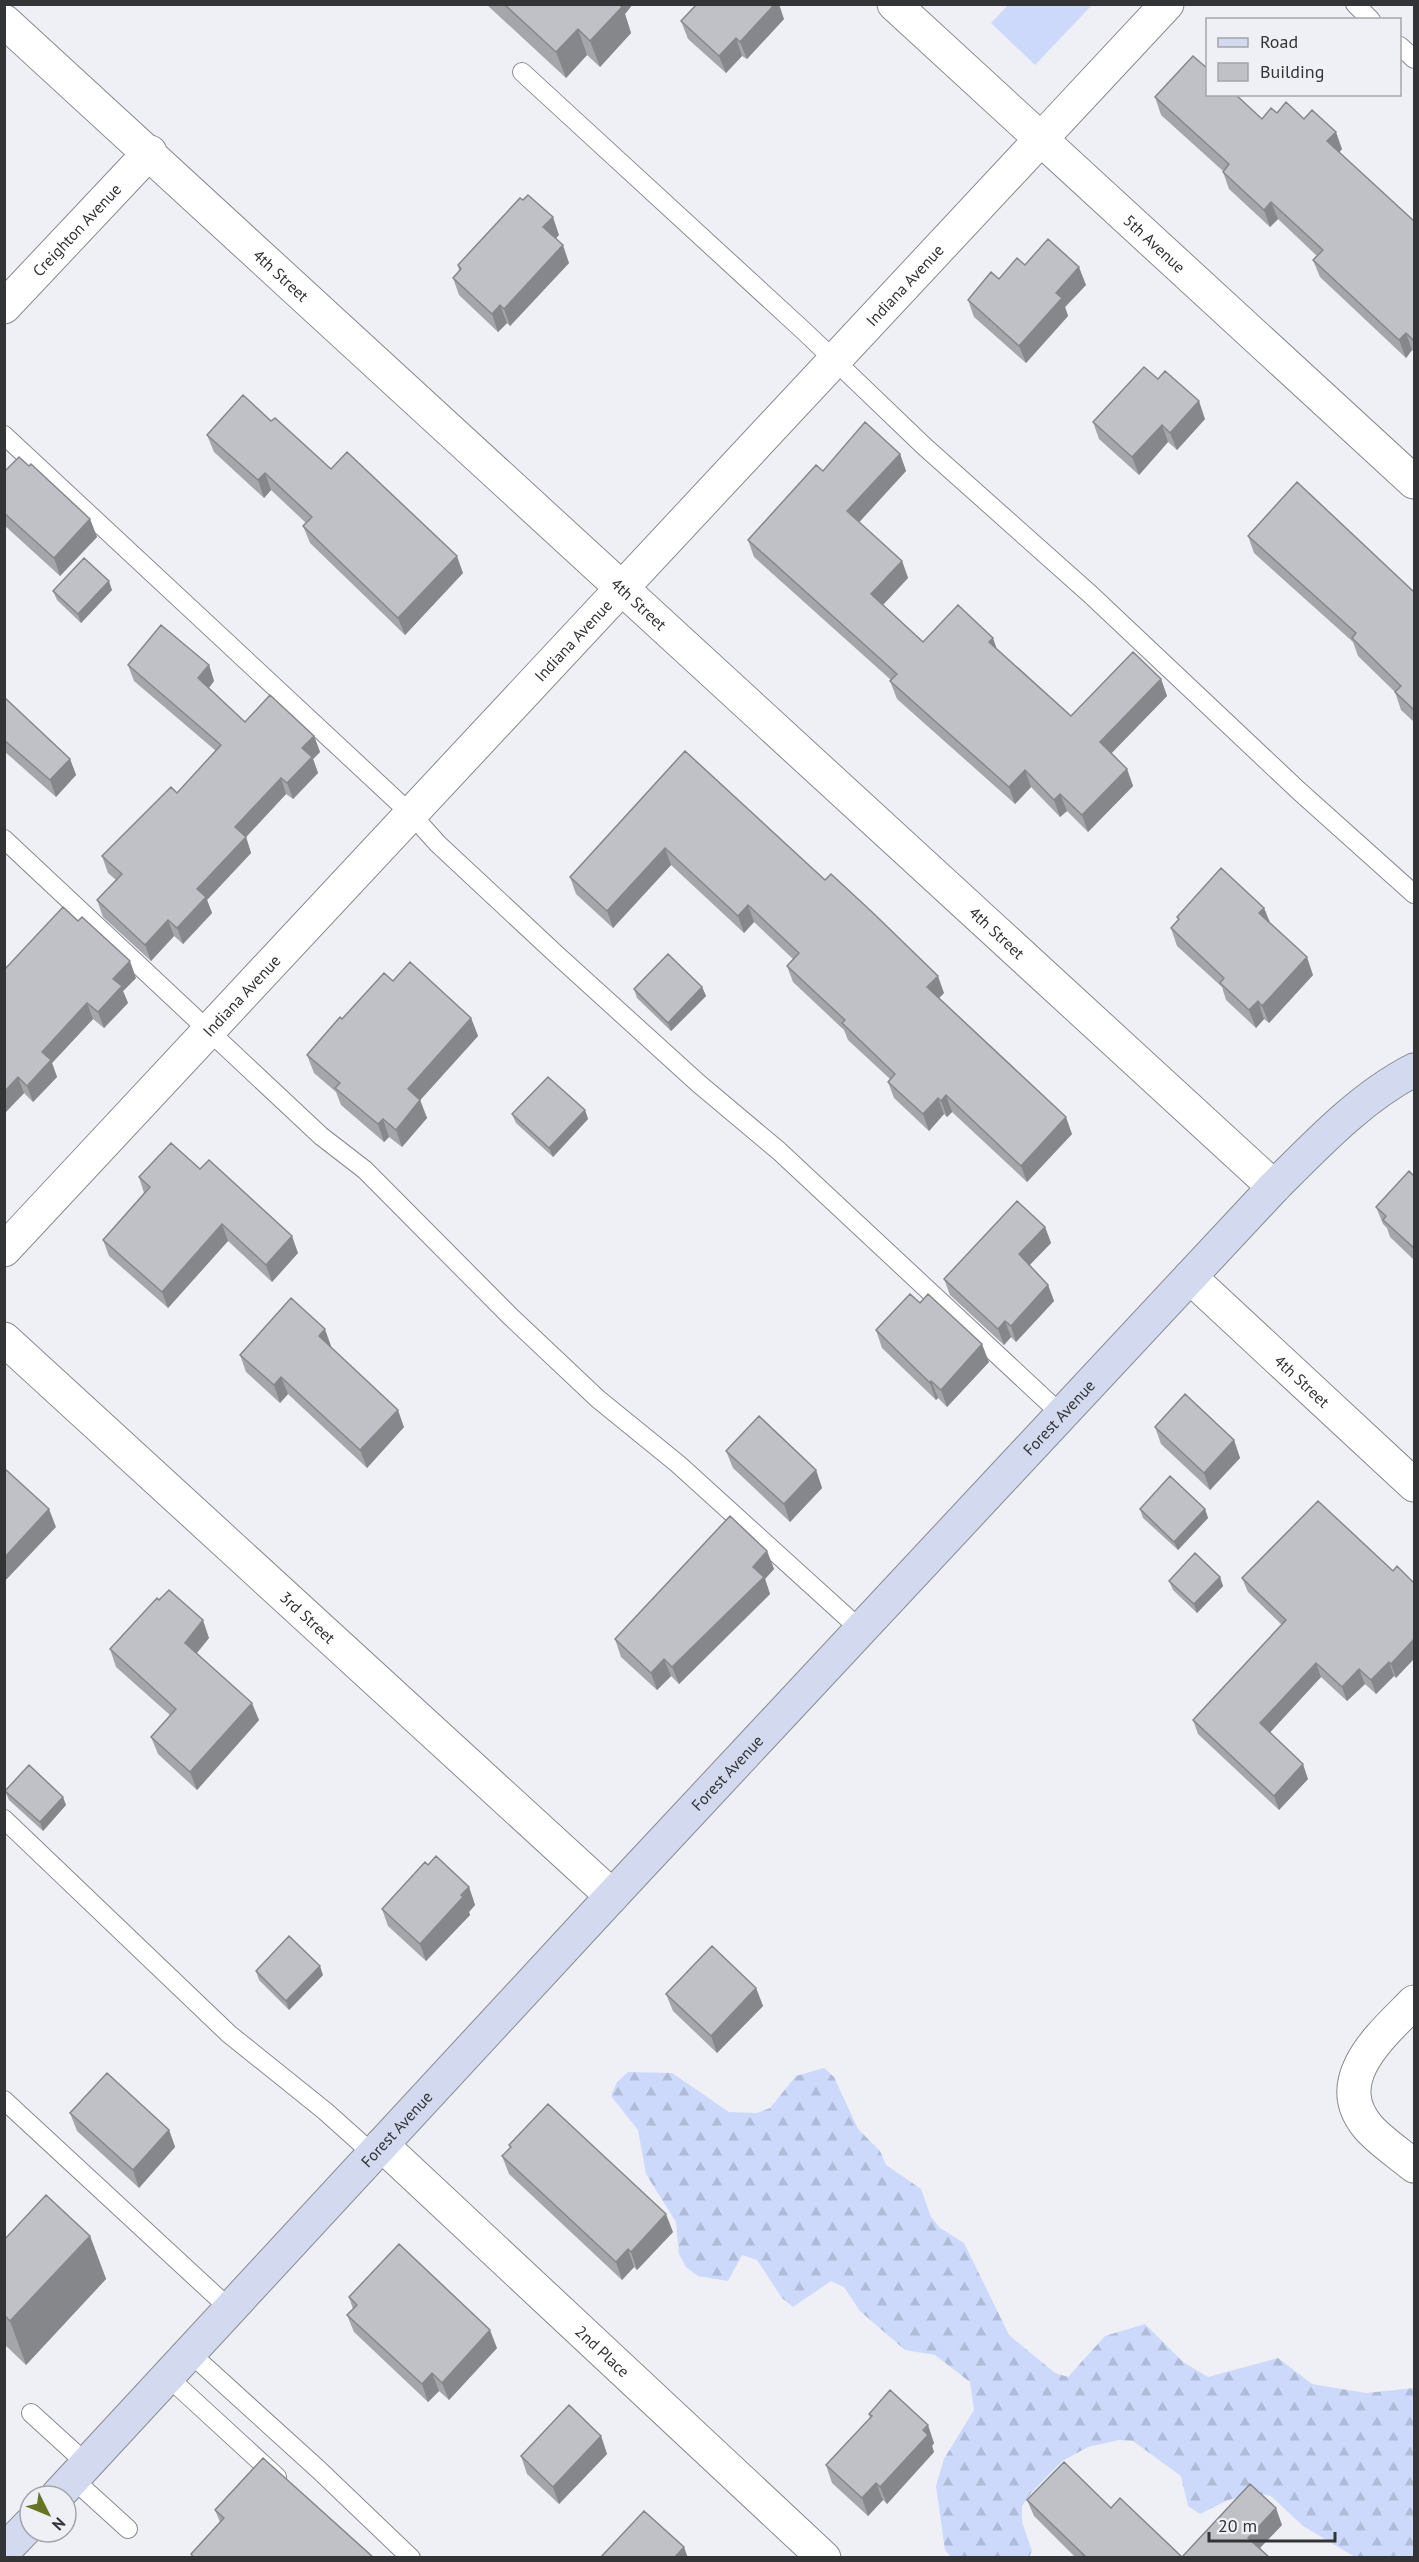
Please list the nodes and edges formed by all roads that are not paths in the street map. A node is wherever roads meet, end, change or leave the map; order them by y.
1 (894, 4) edge
2 (1167, 4) edge
3 (1355, 4) edge
4 (1369, 18) edge
5 (8, 32) edge
6 (1401, 47) edge
7 (1414, 59) edge
8 (522, 72) dead end
9 (1040, 138) junction
10 (150, 152) junction
11 (4, 308) edge
12 (834, 359) junction
13 (4, 435) edge
14 (1414, 482) edge
15 (622, 587) junction
16 (411, 814) junction
17 (4, 839) edge
18 (1414, 894) edge
19 (208, 1032) junction
20 (1414, 1070) edge
21 (1274, 1187) junction
22 (4, 1250) edge
23 (1190, 1277) junction
24 (4, 1339) edge
25 (1062, 1415) junction
26 (1414, 1485) edge
27 (861, 1630) junction
28 (4, 1819) edge
29 (612, 1896) junction
30 (1414, 2002) edge
31 (4, 2100) edge
32 (377, 2150) junction
33 (1414, 2166) edge
34 (231, 2310) junction
35 (190, 2353) junction
36 (167, 2376) junction
37 (31, 2413) dead end
38 (72, 2480) edge
39 (289, 2488) edge
40 (128, 2529) dead end
41 (18, 2536) edge
42 (4, 2551) edge
43 (411, 2558) edge
44 (824, 2558) edge

1 - 9 street, 5th Avenue
2 - 9 street, Indiana Avenue
3 - 4 lane
5 - 10 street, 4th Street
6 - 7 lane
8 - 12 lane
9 - 12 street, Indiana Avenue
9 - 14 street, 5th Avenue
10 - 11 street, Creighton Avenue
10 - 15 street, 4th Street
12 - 15 street, Indiana Avenue
12 - 18 lane
13 - 16 lane
15 - 16 street, Indiana Avenue
15 - 21 street, 4th Street
16 - 19 street, Indiana Avenue
16 - 25 lane
17 - 19 lane
19 - 22 street, Indiana Avenue
19 - 27 lane
20 - 21 street, Forest Avenue
21 - 23 street, Forest Avenue
23 - 25 street, Forest Avenue
23 - 26 street, 4th Street
24 - 29 street, 3rd Street
25 - 27 street, Forest Avenue
27 - 29 street, Forest Avenue
28 - 32 lane
29 - 32 street, Forest Avenue
30 - 33 street
31 - 34 lane
32 - 34 street, Forest Avenue
32 - 44 street, 2nd Place
34 - 35 street, Forest Avenue
35 - 36 street, Forest Avenue
35 - 43 lane
36 - 38 street, Forest Avenue
36 - 39 lane
37 - 38 lane
38 - 40 lane
41 - 42 street

